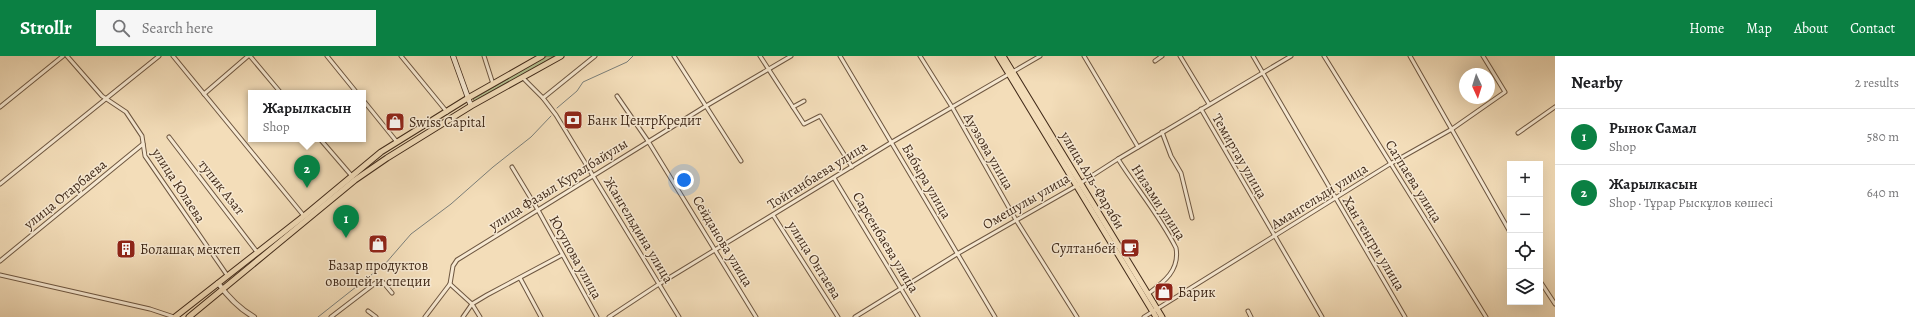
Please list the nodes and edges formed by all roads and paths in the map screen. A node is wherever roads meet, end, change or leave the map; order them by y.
1 (62, 56) edge
2 (67, 56) edge
3 (159, 56) edge
4 (173, 56) edge
5 (249, 56) edge
6 (327, 56) edge
7 (401, 56) edge
8 (453, 56) edge
9 (484, 56) edge
10 (561, 56) edge
11 (595, 56) edge
12 (674, 56) edge
13 (760, 56) edge
14 (791, 56) edge
15 (840, 56) edge
16 (920, 56) edge
17 (998, 56) edge
18 (1003, 56) edge
19 (1040, 56) edge
20 (1084, 56) edge
21 (1162, 56) edge
22 (1180, 56) edge
23 (1253, 56) edge
24 (1291, 56) edge
25 (1324, 56) edge
26 (1410, 56) edge
27 (1483, 56) edge
28 (540, 57) edge
29 (1155, 61) dead end
30 (768, 69) junction
31 (1262, 72) junction
32 (1011, 73) junction
33 (523, 78) junction
34 (493, 84) junction
35 (278, 90) edge
36 (355, 90) edge
37 (204, 94) junction
38 (617, 96) dead end
39 (106, 98) junction
40 (468, 98) junction
41 (543, 98) junction
42 (804, 101) dead end
43 (366, 104) edge
44 (1209, 104) junction
45 (0, 106) edge
46 (471, 106) junction
47 (706, 106) junction
48 (792, 107) junction
49 (952, 107) junction
50 (1555, 107) edge
51 (1201, 109) junction
52 (447, 112) junction
53 (1452, 130) junction
54 (1162, 132) junction
55 (1518, 132) dead end
56 (168, 137) dead end
57 (648, 141) junction
58 (323, 142) edge
59 (397, 142) junction
60 (892, 142) junction
61 (143, 144) junction
62 (1138, 147) junction
63 (381, 152) junction
64 (387, 158) junction
65 (1118, 159) junction
66 (741, 161) dead end
67 (1390, 164) junction
68 (512, 167) dead end
69 (852, 167) junction
70 (594, 174) junction
71 (351, 175) junction
72 (834, 178) junction
73 (0, 184) edge
74 (1079, 184) junction
75 (1335, 199) junction
76 (538, 210) junction
77 (773, 215) junction
78 (304, 216) junction
79 (1192, 218) dead end
80 (1016, 220) junction
81 (1507, 227) edge
82 (1274, 236) junction
83 (716, 250) junction
84 (257, 252) junction
85 (957, 254) junction
86 (562, 255) junction
87 (0, 261) edge
88 (0, 275) edge
89 (227, 275) junction
90 (520, 278) junction
91 (218, 283) junction
92 (450, 284) junction
93 (659, 284) junction
94 (1543, 286) edge
95 (901, 289) junction
96 (223, 290) junction
97 (392, 293) dead end
98 (1148, 294) junction
99 (472, 304) junction
100 (1555, 304) edge
101 (368, 311) dead end
102 (1248, 311) dead end
103 (1156, 313) edge
104 (174, 317) edge
105 (189, 317) edge
106 (254, 317) edge
107 (331, 317) edge
108 (376, 317) edge
109 (425, 317) edge
110 (463, 317) edge
111 (480, 317) edge
112 (541, 317) edge
113 (597, 317) edge
114 (609, 317) edge
115 (679, 317) edge
116 (756, 317) edge
117 (838, 317) edge
118 (856, 317) edge
119 (918, 317) edge
120 (995, 317) edge
121 (1077, 317) edge
122 (1144, 317) edge
123 (1162, 317) edge
124 (1252, 317) edge
125 (1322, 317) edge
126 (1405, 317) edge
127 (1486, 317) edge

1 - 45 street
2 - 39 street, улица Юлаева
3 - 39 street
4 - 37 street
5 - 35 street
5 - 37 street
6 - 36 street
7 - 52 street
8 - 40 main road
9 - 34 street
10 - 33 main road
11 - 41 street
12 - 47 street
13 - 30 street
14 - 30 street, улица Фазыл Куралбайулы
15 - 60 street, Бабыра улица
16 - 49 street, Ауэзова улица
17 - 32 main road, улица Аль-Фараби
18 - 32 main road, улица Аль-Фараби
19 - 32 street, Тойганбаева улица
20 - 62 street, Низами улица
21 - 29 street
22 - 44 street, Темиртау улица
23 - 31 street, Хан тенгри улица
24 - 31 street, Омешулы улица
25 - 67 street, Сатпаева улица
26 - 53 street
27 - 53 street, Амангельди улица
28 - 34 main road
30 - 47 street, улица Фазыл Куралбайулы
30 - 48 street
31 - 44 street, Омешулы улица
31 - 75 street, Хан тенгри улица
32 - 49 street, Тойганбаева улица
32 - 74 main road, улица Аль-Фараби
33 - 41 street, Жангельдина улица
33 - 46 main road
34 - 40 main road
37 - 78 street
38 - 57 street, Сейданова улица
39 - 61 street, улица Юлаева
39 - 73 street
40 - 46 main road
40 - 52 main road
41 - 70 street, Жангельдина улица
42 - 48 street
43 - 59 street
44 - 51 street, Омешулы улица
46 - 64 main road
47 - 57 street, улица Фазыл Куралбайулы
47 - 66 street
48 - 69 street
49 - 60 street, Тойганбаева улица
49 - 80 street, Ауэзова улица
50 - 55 street
51 - 54 street, Омешулы улица
51 - 82 street, Темиртау улица
52 - 59 main road
53 - 67 street, Амангельди улица
53 - 81 street
54 - 62 street, Омешулы улица
54 - 79 street
56 - 84 street, тупик Азат
57 - 70 street, улица Фазыл Куралбайулы
57 - 83 street, Сейданова улица
58 - 71 street
59 - 63 main road
60 - 69 street, Тойганбаева улица
60 - 85 street, Бабыра улица
61 - 87 street, улица Отарбаева
61 - 89 street, улица Юлаева
62 - 65 street, Омешулы улица
63 - 64 main road
63 - 71 main road
64 - 96 main road
65 - 74 street, Омешулы улица
65 - 98 street, Низами улица
67 - 75 street, Амангельди улица
67 - 127 street, Сатпаева улица
68 - 76 street, Юсупова улица
69 - 72 street, Тойганбаева улица
70 - 76 street, улица Фазыл Куралбайулы
70 - 93 street, Жангельдина улица
71 - 78 main road
72 - 77 street, Тойганбаева улица
72 - 95 street, Сарсенбаева улица
74 - 80 street, Омешулы улица
74 - 98 main road, улица Аль-Фараби
74 - 103 main road, улица Аль-Фараби
75 - 82 street, Амангельди улица
75 - 126 street, Хан тенгри улица
76 - 86 street, Юсупова улица
76 - 92 street, улица Фазыл Куралбайулы
77 - 83 street, Тойганбаева улица
77 - 117 street, улица Онтаева
78 - 84 main road
80 - 85 street, Омешулы улица
80 - 121 street, Ауэзова улица
82 - 103 street, Амангельди улица
82 - 125 street, Темиртау улица
83 - 93 street, Тойганбаева улица
83 - 116 street, Сейданова улица
84 - 89 main road
85 - 95 street, Омешулы улица
85 - 120 street, Бабыра улица
86 - 90 street
86 - 113 street, Юсупова улица
88 - 104 street
89 - 91 main road
90 - 99 street
90 - 112 street
91 - 96 street
91 - 104 main road
92 - 99 street
92 - 109 street, улица Фазыл Куралбайулы
93 - 114 street, Тойганбаева улица
93 - 115 street, Жангельдина улица
94 - 100 street
95 - 118 street, Омешулы улица
95 - 119 street, Сарсенбаева улица
96 - 105 main road
96 - 106 street
97 - 107 street
98 - 103 main road, улица Аль-Фараби
99 - 110 street
99 - 111 street
101 - 108 street
102 - 124 street
103 - 122 street, Амангельди улица
103 - 123 main road, улица Аль-Фараби

